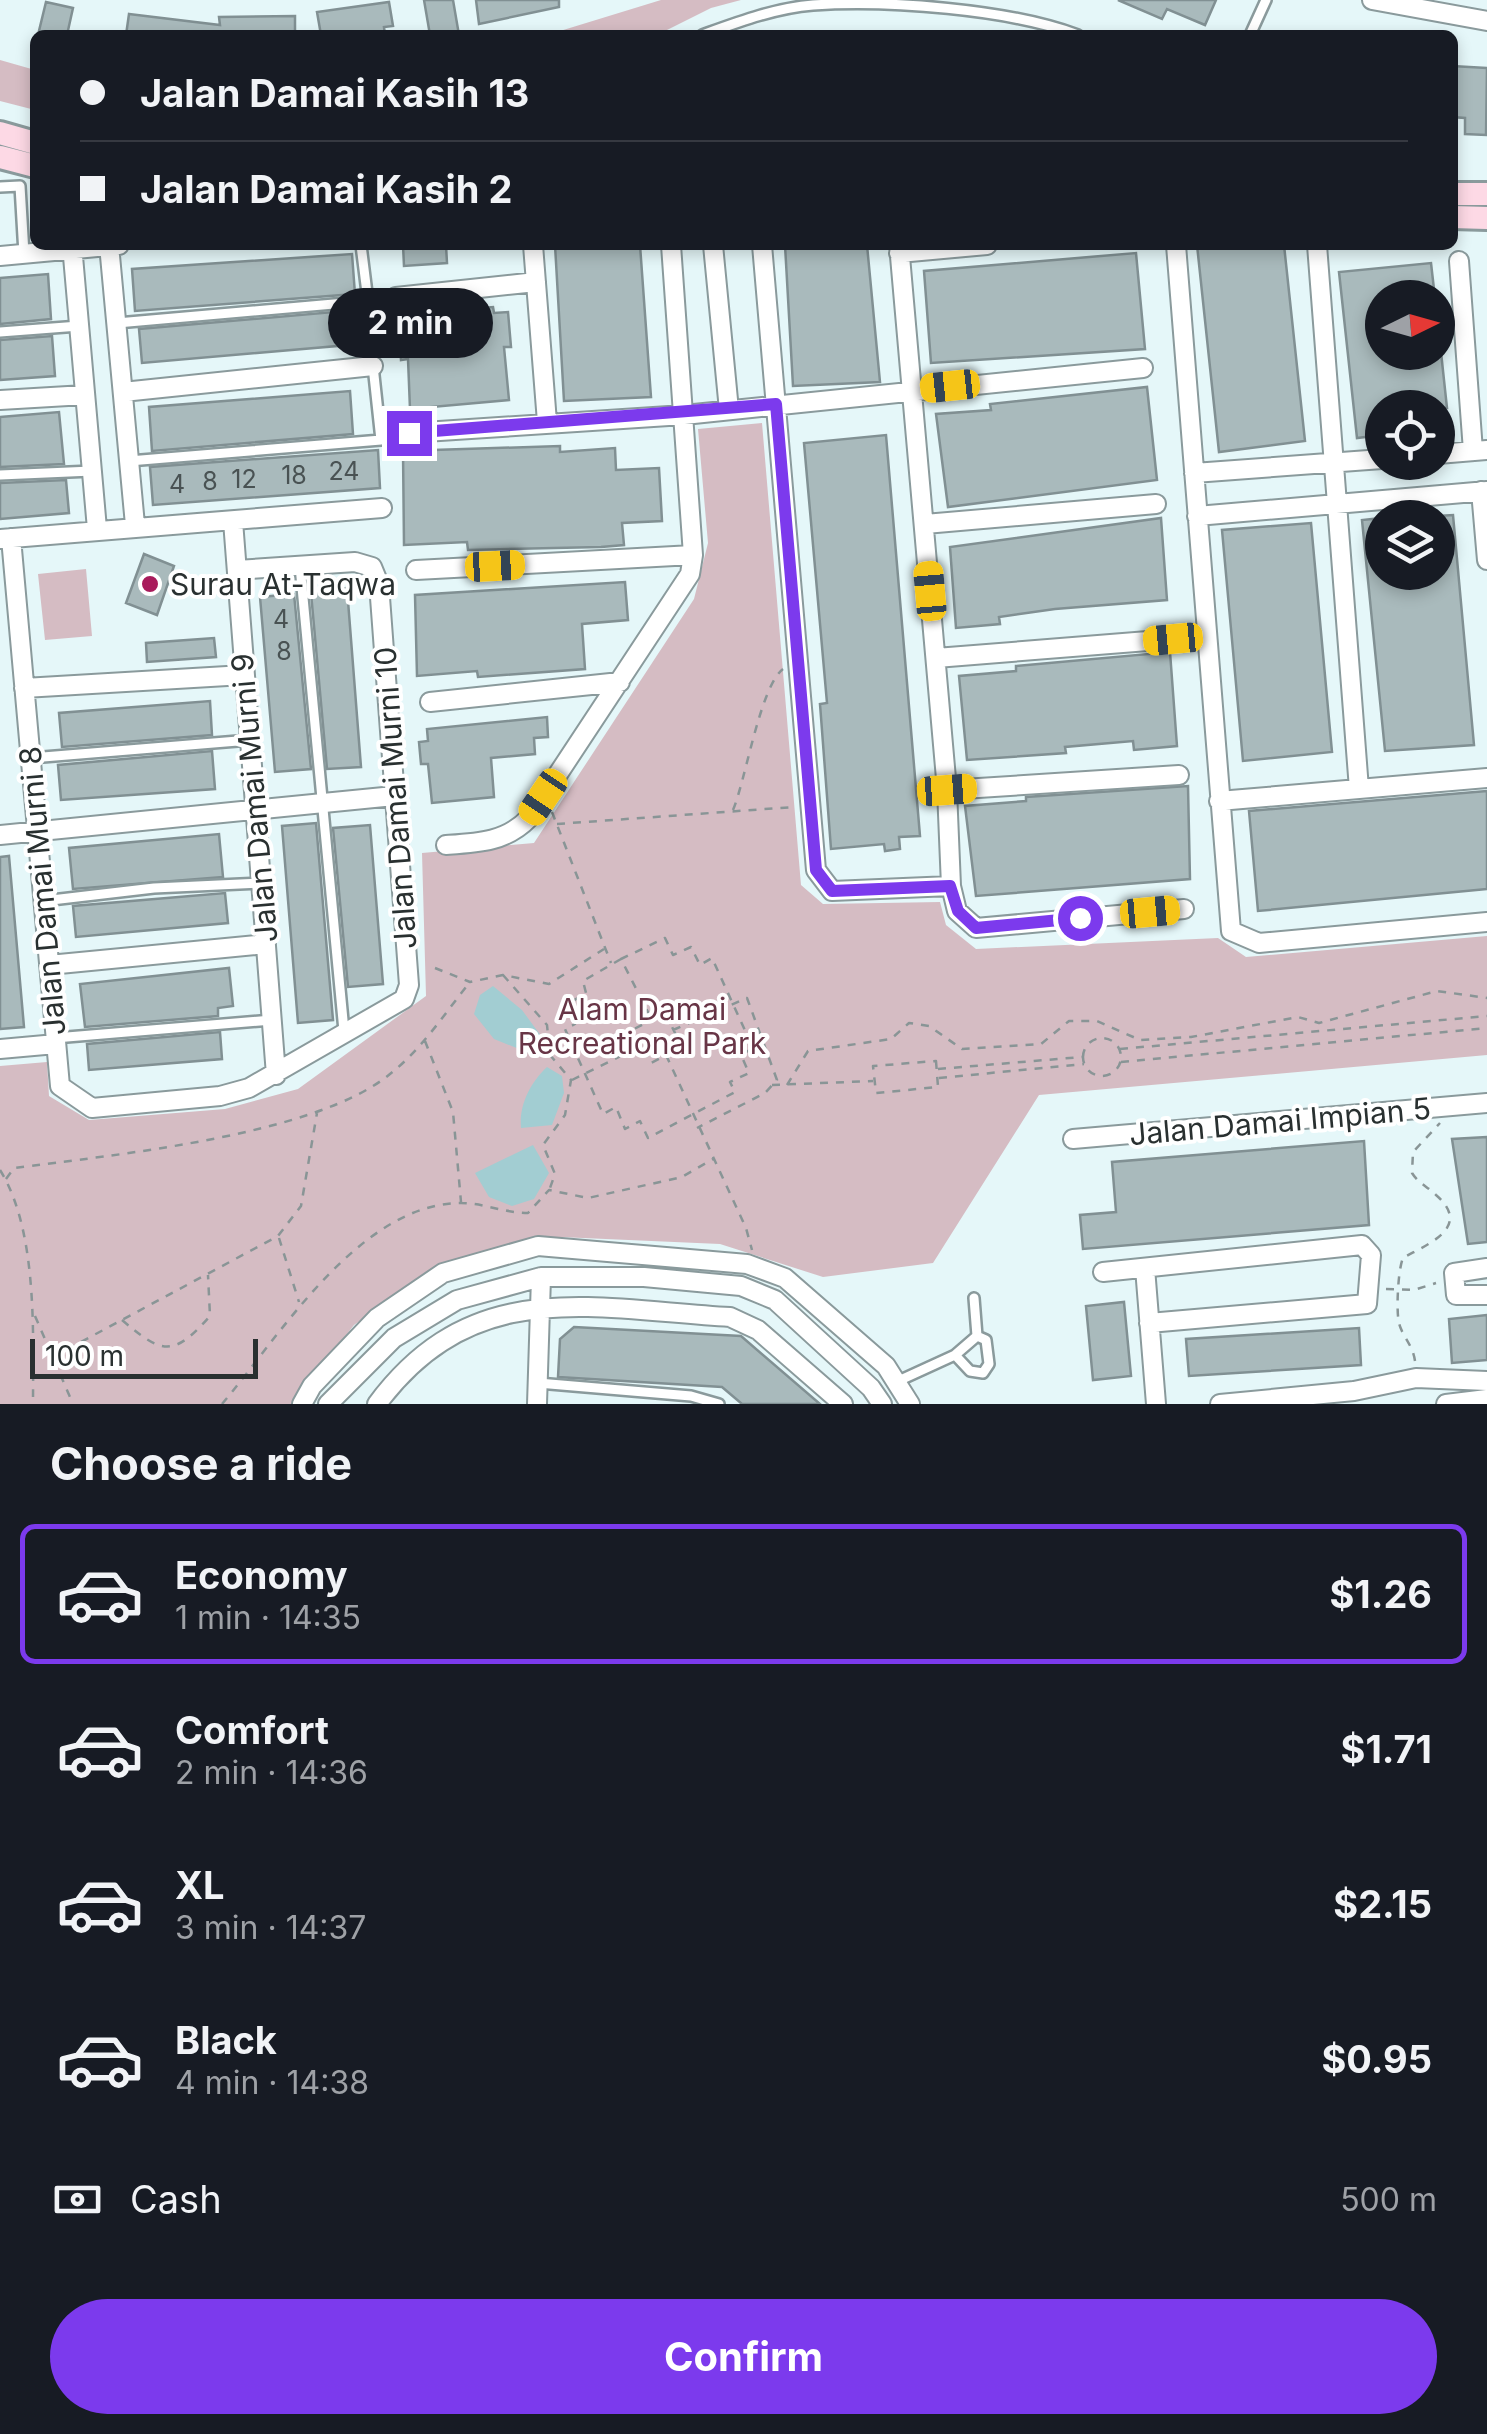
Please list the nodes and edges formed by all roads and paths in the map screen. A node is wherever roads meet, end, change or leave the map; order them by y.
1 (1266, 0) edge
2 (1372, 0) edge
3 (1487, 21) edge
4 (716, 30) edge
5 (1065, 30) edge
6 (1252, 30) edge
7 (0, 134) edge
8 (30, 142) edge
9 (0, 157) edge
10 (30, 165) edge
11 (0, 187) edge
12 (1458, 194) edge
13 (1487, 194) edge
14 (1458, 217) edge
15 (1487, 218) edge
16 (56, 250) edge
17 (72, 250) edge
18 (110, 250) edge
19 (362, 250) edge
20 (533, 250) edge
21 (671, 250) edge
22 (713, 250) edge
23 (762, 250) edge
24 (899, 250) edge
25 (1176, 250) edge
26 (1317, 250) edge
27 (24, 254) junction
28 (0, 256) edge
29 (1459, 261) dead end
30 (536, 282) junction
31 (396, 297) dead end
32 (116, 323) junction
33 (79, 326) junction
34 (0, 332) edge
35 (372, 366) joint
36 (1143, 368) dead end
37 (911, 390) junction
38 (123, 392) junction
39 (85, 395) junction
40 (0, 400) edge
41 (776, 404) junction
42 (728, 410) junction
43 (684, 415) junction
44 (125, 419) junction
45 (547, 422) junction
46 (409, 433) dead end
47 (89, 440) junction
48 (1480, 450) edge
49 (1455, 452) edge
50 (1365, 460) edge
51 (129, 461) junction
52 (1332, 462) junction
53 (92, 471) junction
54 (1194, 473) junction
55 (0, 476) edge
56 (1484, 491) edge
57 (1156, 504) dead end
58 (1336, 504) junction
59 (382, 508) dead end
60 (1197, 516) junction
61 (232, 521) junction
62 (925, 524) junction
63 (135, 525) junction
64 (97, 529) junction
65 (5, 538) edge
66 (693, 555) junction
67 (1487, 560) edge
68 (300, 566) junction
69 (238, 570) junction
70 (416, 570) dead end
71 (8, 585) edge
72 (1173, 639) dead end
73 (936, 658) junction
74 (798, 661) junction
75 (244, 675) junction
76 (620, 682) junction
77 (24, 688) junction
78 (430, 702) dead end
79 (250, 740) junction
80 (31, 758) junction
81 (1179, 774) dead end
82 (1487, 778) edge
83 (1359, 789) junction
84 (947, 790) junction
85 (394, 796) junction
86 (543, 797) junction
87 (1219, 801) junction
88 (321, 804) junction
89 (810, 806) junction
90 (256, 810) junction
91 (732, 812) junction
92 (558, 824) junction
93 (36, 832) junction
94 (0, 836) edge
95 (446, 845) dead end
96 (262, 882) junction
97 (950, 886) junction
98 (43, 901) junction
99 (1184, 909) dead end
100 (1487, 922) edge
101 (266, 944) junction
102 (604, 950) junction
103 (621, 959) junction
104 (611, 964) junction
105 (49, 965) junction
106 (434, 968) dead end
107 (504, 974) junction
108 (470, 982) junction
109 (1487, 998) edge
110 (732, 1004) junction
111 (1487, 1016) edge
112 (272, 1020) junction
113 (652, 1020) junction
114 (1487, 1028) edge
115 (674, 1030) junction
116 (344, 1032) junction
117 (425, 1040) junction
118 (56, 1041) junction
119 (642, 1045) junction
120 (0, 1048) edge
121 (1120, 1050) junction
122 (666, 1055) junction
123 (1082, 1057) junction
124 (1121, 1062) junction
125 (1084, 1064) junction
126 (937, 1069) junction
127 (583, 1074) junction
128 (276, 1076) junction
129 (938, 1078) junction
130 (571, 1080) junction
131 (874, 1080) junction
132 (786, 1084) junction
133 (772, 1085) junction
134 (1487, 1103) edge
135 (1444, 1106) junction
136 (317, 1113) junction
137 (691, 1117) junction
138 (696, 1128) junction
139 (1074, 1139) dead end
140 (713, 1159) junction
141 (0, 1170) edge
142 (6, 1179) junction
143 (549, 1190) junction
144 (462, 1203) junction
145 (278, 1236) junction
146 (756, 1267) junction
147 (1145, 1268) junction
148 (1487, 1268) edge
149 (1103, 1272) dead end
150 (208, 1274) junction
151 (541, 1277) junction
152 (1452, 1280) junction
153 (1399, 1290) junction
154 (1487, 1295) edge
155 (974, 1298) dead end
156 (300, 1304) junction
157 (542, 1307) junction
158 (34, 1314) junction
159 (122, 1320) junction
160 (1149, 1323) junction
161 (977, 1336) junction
162 (955, 1355) junction
163 (53, 1357) junction
164 (1416, 1378) junction
165 (1487, 1381) edge
166 (896, 1382) junction
167 (538, 1383) junction
168 (1487, 1398) edge
169 (33, 1404) edge
170 (73, 1404) edge
171 (222, 1404) edge
172 (302, 1404) edge
173 (328, 1404) edge
174 (377, 1404) edge
175 (536, 1404) edge
176 (718, 1404) edge
177 (844, 1404) edge
178 (882, 1404) edge
179 (910, 1404) edge
180 (1156, 1404) edge
181 (1220, 1404) edge
182 (1446, 1404) edge

1 - 6 lane
2 - 3 street
4 - 5 lane
7 - 8 street
9 - 10 street
11 - 27 lane
12 - 13 street
14 - 15 street
16 - 27 street
17 - 33 street
18 - 32 street
19 - 32 lane
20 - 30 street
21 - 43 street
22 - 42 street
23 - 41 street
24 - 37 street
25 - 54 street
26 - 52 street
27 - 28 street
29 - 48 street
30 - 31 street
30 - 45 street
32 - 38 street
33 - 34 lane
33 - 39 street
35 - 38 street
35 - 51 lane
36 - 37 street
37 - 41 street
37 - 62 street
38 - 44 street
39 - 40 street
39 - 47 street
41 - 42 street
41 - 74 street
42 - 43 street
43 - 45 street
43 - 66 street
44 - 47 street
44 - 51 street
45 - 46 street
47 - 53 street
48 - 49 street
50 - 52 street
51 - 63 street
52 - 54 street
52 - 58 street
53 - 55 lane
53 - 64 street
54 - 60 street
56 - 58 street
56 - 67 street
57 - 62 street
58 - 60 street
58 - 83 street
59 - 61 street
60 - 87 street
61 - 63 street
61 - 69 street, Jalan Damai Murni 9
62 - 73 street
63 - 64 street
64 - 65 street
65 - 71 street, Jalan Damai Murni 8
66 - 70 street
66 - 76 street
68 - 69 street, Jalan Damai Murni 10
68 - 85 street, Jalan Damai Murni 10
68 - 88 lane
69 - 75 street, Jalan Damai Murni 9
71 - 77 street, Jalan Damai Murni 8
72 - 73 street
73 - 84 street
74 - 89 street
74 - 91 path
75 - 77 street
75 - 79 street, Jalan Damai Murni 9
76 - 78 street
76 - 86 street
77 - 80 street, Jalan Damai Murni 8
79 - 80 lane
79 - 90 street, Jalan Damai Murni 9
80 - 93 street, Jalan Damai Murni 8
81 - 84 street
82 - 83 street
83 - 87 street
84 - 97 street
85 - 88 street
85 - 116 street, Jalan Damai Murni 10
86 - 92 path
86 - 95 street
87 - 100 street
88 - 90 street
88 - 116 lane
89 - 91 path
89 - 97 street
90 - 93 street
90 - 96 street, Jalan Damai Murni 9
91 - 92 path
92 - 102 path
93 - 94 street
93 - 98 street, Jalan Damai Murni 8
96 - 98 lane
96 - 101 street, Jalan Damai Murni 9
97 - 99 street
98 - 105 street, Jalan Damai Murni 8
101 - 105 street
101 - 112 street, Jalan Damai Murni 9
102 - 104 path
102 - 107 path
103 - 104 path
103 - 110 path
103 - 113 path
104 - 127 path
105 - 118 street, Jalan Damai Murni 8
106 - 108 path
107 - 108 path
107 - 130 path
108 - 117 path
109 - 132 path
110 - 115 path
110 - 133 path
110 - 137 path
111 - 121 path
112 - 118 lane
112 - 128 street, Jalan Damai Murni 9
113 - 115 path
113 - 119 path
114 - 124 path
115 - 122 path
116 - 128 street
117 - 136 path
117 - 144 path
118 - 120 street
118 - 128 street, Jalan Damai Murni 8
119 - 122 path
119 - 127 path
121 - 123 path
121 - 124 path
122 - 137 path
123 - 125 path
123 - 126 path
124 - 125 path
125 - 129 path
126 - 129 path
126 - 131 path
127 - 130 path
127 - 137 path
129 - 131 path
130 - 143 path
131 - 132 path
132 - 133 path
133 - 138 path
134 - 135 street, Jalan Damai Impian 5
135 - 139 street, Jalan Damai Impian 5
135 - 153 path
136 - 142 path
136 - 145 path
137 - 138 path
138 - 140 path
140 - 143 path
140 - 146 path
141 - 142 path
142 - 158 path
143 - 144 path
144 - 156 path
145 - 150 path
145 - 156 path
146 - 166 street
146 - 172 street
147 - 149 street
147 - 160 street
147 - 160 street
148 - 152 street
150 - 159 path
150 - 159 path
151 - 157 street
151 - 173 street
151 - 178 street
152 - 153 path
152 - 154 street
153 - 164 path
155 - 161 lane
156 - 171 path
157 - 167 street
157 - 174 street
157 - 177 street
158 - 163 path
158 - 169 path
159 - 163 path
160 - 180 street
161 - 162 lane
161 - 162 lane
162 - 166 lane
163 - 170 path
164 - 165 street
164 - 181 street
166 - 179 street
167 - 175 street
167 - 176 lane
168 - 182 street

